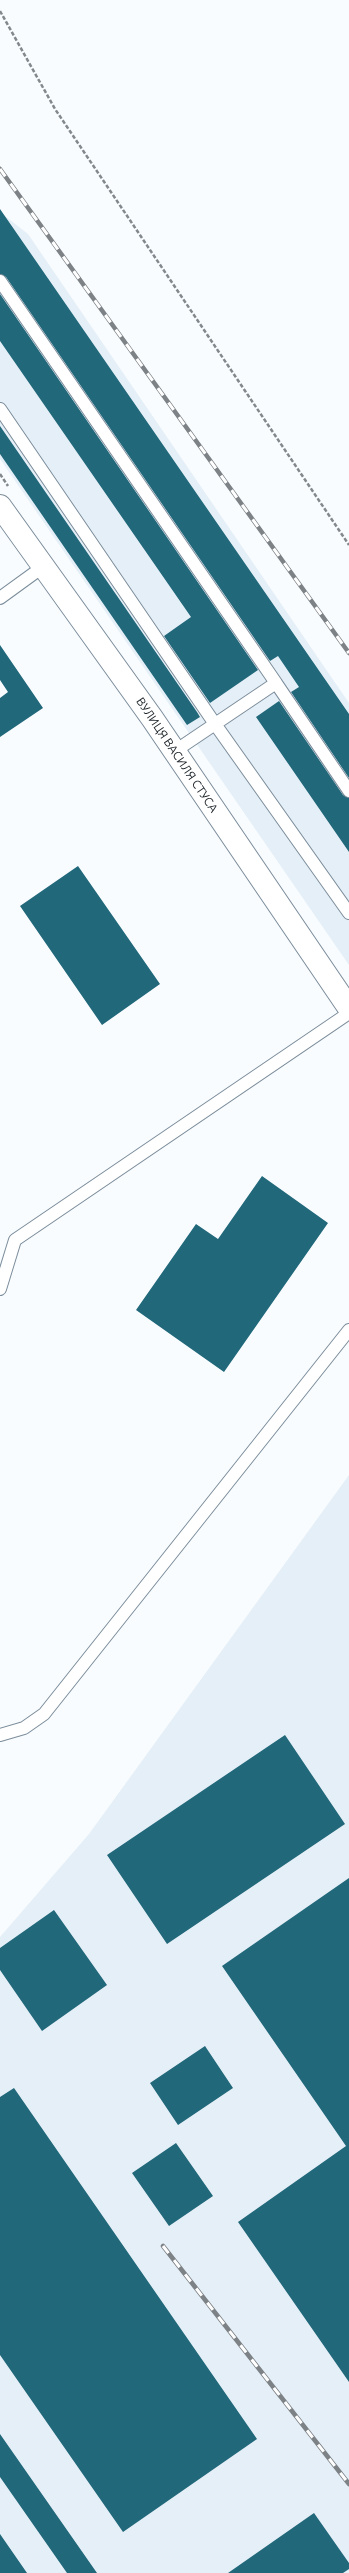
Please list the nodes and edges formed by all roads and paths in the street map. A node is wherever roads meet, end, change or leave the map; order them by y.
1 (0, 11) edge
2 (0, 281) edge
3 (0, 409) edge
4 (0, 506) edge
5 (349, 545) edge
6 (44, 566) junction
7 (0, 598) edge
8 (276, 683) junction
9 (216, 724) junction
10 (175, 752) junction
11 (349, 791) edge
12 (349, 913) edge
13 (349, 1008) edge
14 (349, 1013) edge
15 (0, 1290) edge
16 (349, 1330) edge
17 (0, 1735) edge

1 - 5 path
2 - 8 lane
3 - 9 lane
4 - 6 street, ВУЛИЦЯ ВАСИЛЯ СТУСА
6 - 7 lane
6 - 10 street, ВУЛИЦЯ ВАСИЛЯ СТУСА
8 - 9 lane
8 - 11 lane
9 - 10 lane
9 - 12 lane
10 - 13 street, ВУЛИЦЯ ВАСИЛЯ СТУСА
14 - 15 lane
16 - 17 lane

